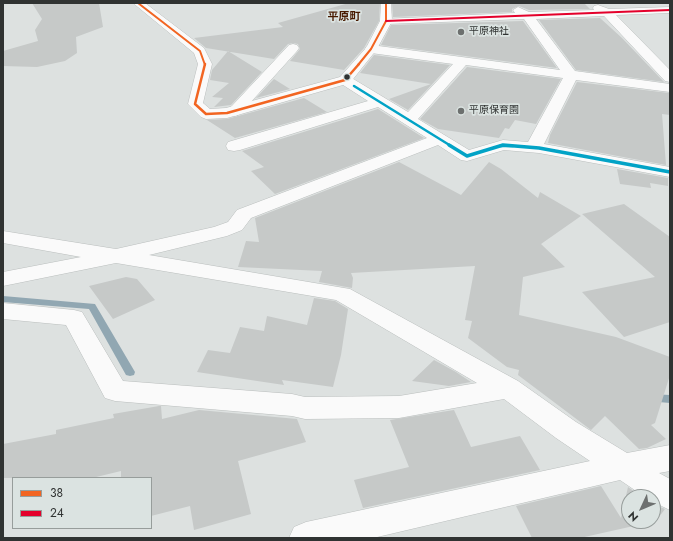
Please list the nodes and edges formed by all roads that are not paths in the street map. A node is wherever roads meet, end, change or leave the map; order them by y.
1 (138, 3) edge
2 (386, 3) edge
3 (508, 3) edge
4 (589, 3) edge
5 (434, 7) dead end
6 (670, 10) edge
7 (606, 12) junction
8 (528, 16) junction
9 (450, 19) junction
10 (386, 21) junction
11 (293, 48) dead end
12 (371, 49) junction
13 (463, 61) junction
14 (571, 76) junction
15 (670, 78) edge
16 (345, 80) junction
17 (670, 88) edge
18 (380, 102) junction
19 (236, 111) junction
20 (409, 120) junction
21 (440, 139) junction
22 (234, 146) dead end
23 (533, 148) junction
24 (670, 172) edge
25 (3, 237) edge
26 (116, 256) junction
27 (3, 279) edge
28 (3, 311) edge
29 (508, 388) junction
30 (670, 458) edge
31 (622, 467) junction
32 (670, 496) edge
33 (306, 538) edge

1 - 19 street
2 - 10 street
3 - 8 street
4 - 7 street
5 - 9 street
6 - 7 street
7 - 8 street
7 - 15 street
8 - 9 street
8 - 14 street
9 - 10 street
10 - 12 street
11 - 19 street
12 - 13 street
12 - 16 street
13 - 14 street
13 - 20 street
14 - 17 street
14 - 23 street
16 - 18 street
16 - 19 street
18 - 20 street
18 - 22 street
20 - 21 street
21 - 23 street
21 - 26 street
23 - 24 street
25 - 26 street
26 - 27 street
26 - 29 street
28 - 29 street
29 - 31 street
30 - 31 street
31 - 32 street
31 - 33 street

